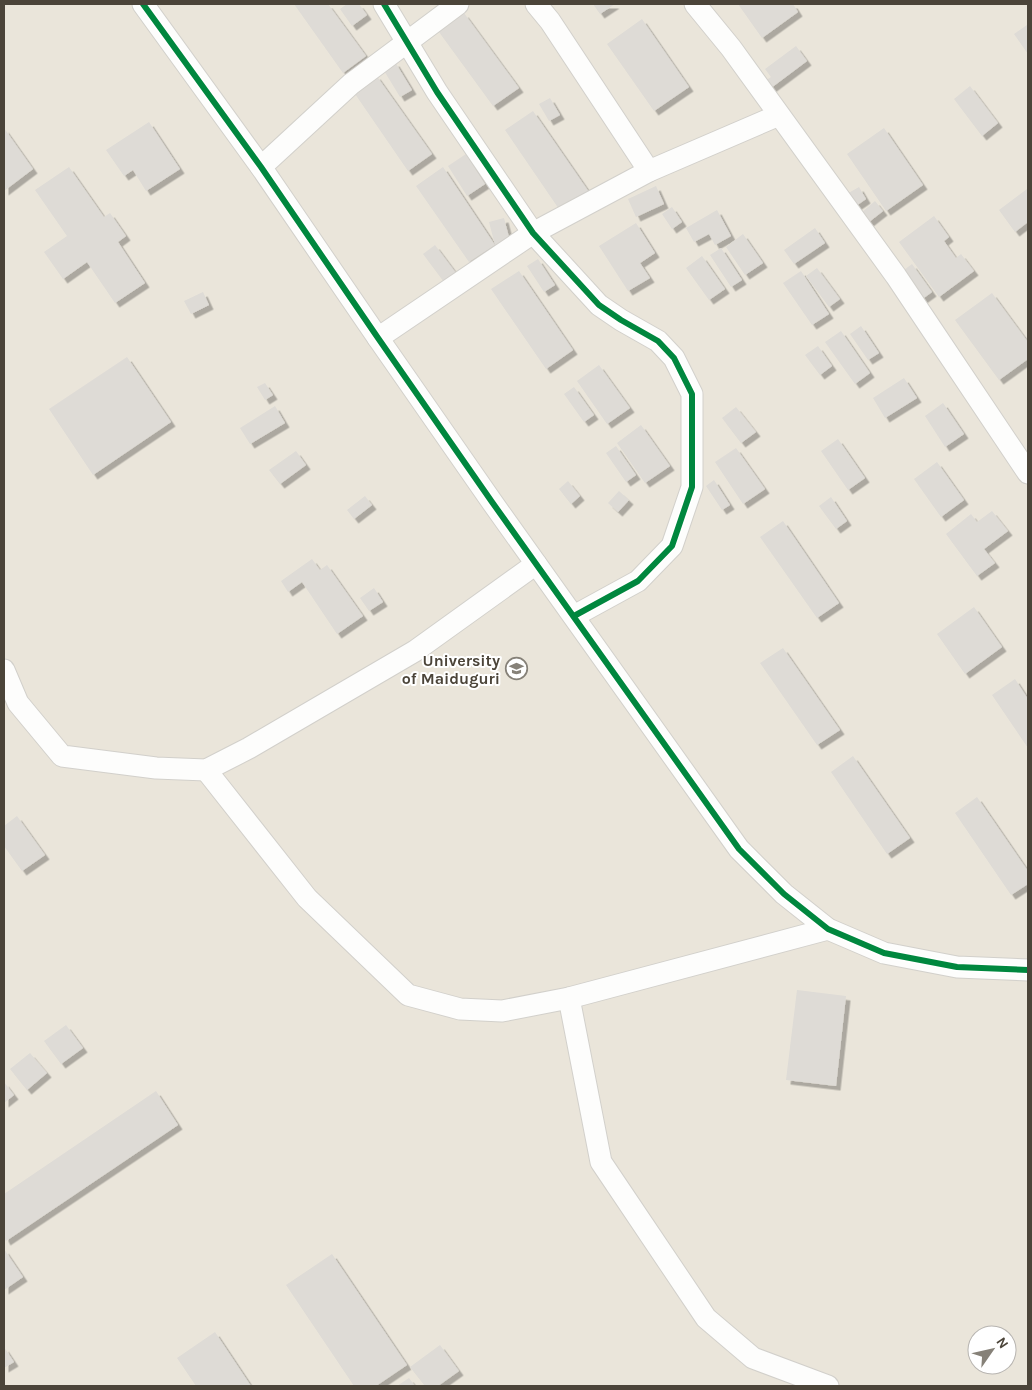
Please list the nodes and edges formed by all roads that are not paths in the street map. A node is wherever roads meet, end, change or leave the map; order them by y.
1 (143, 4) edge
2 (384, 4) edge
3 (458, 4) edge
4 (536, 4) edge
5 (696, 4) edge
6 (407, 42) junction
7 (779, 115) junction
8 (261, 167) junction
9 (649, 170) junction
10 (533, 233) junction
11 (378, 338) junction
12 (1028, 473) edge
13 (536, 564) junction
14 (574, 616) junction
15 (4, 670) edge
16 (206, 770) junction
17 (828, 929) junction
18 (1028, 970) edge
19 (569, 998) junction
20 (828, 1386) edge

1 - 8 street
2 - 6 street
3 - 6 street
4 - 9 street
5 - 7 street
6 - 8 street
6 - 10 street
7 - 9 street
7 - 12 street
8 - 11 street
9 - 10 street
10 - 11 street
10 - 14 street
11 - 13 street
13 - 14 street
13 - 16 street
14 - 17 street
15 - 16 street
16 - 19 street
17 - 18 street
17 - 19 street
19 - 20 street

